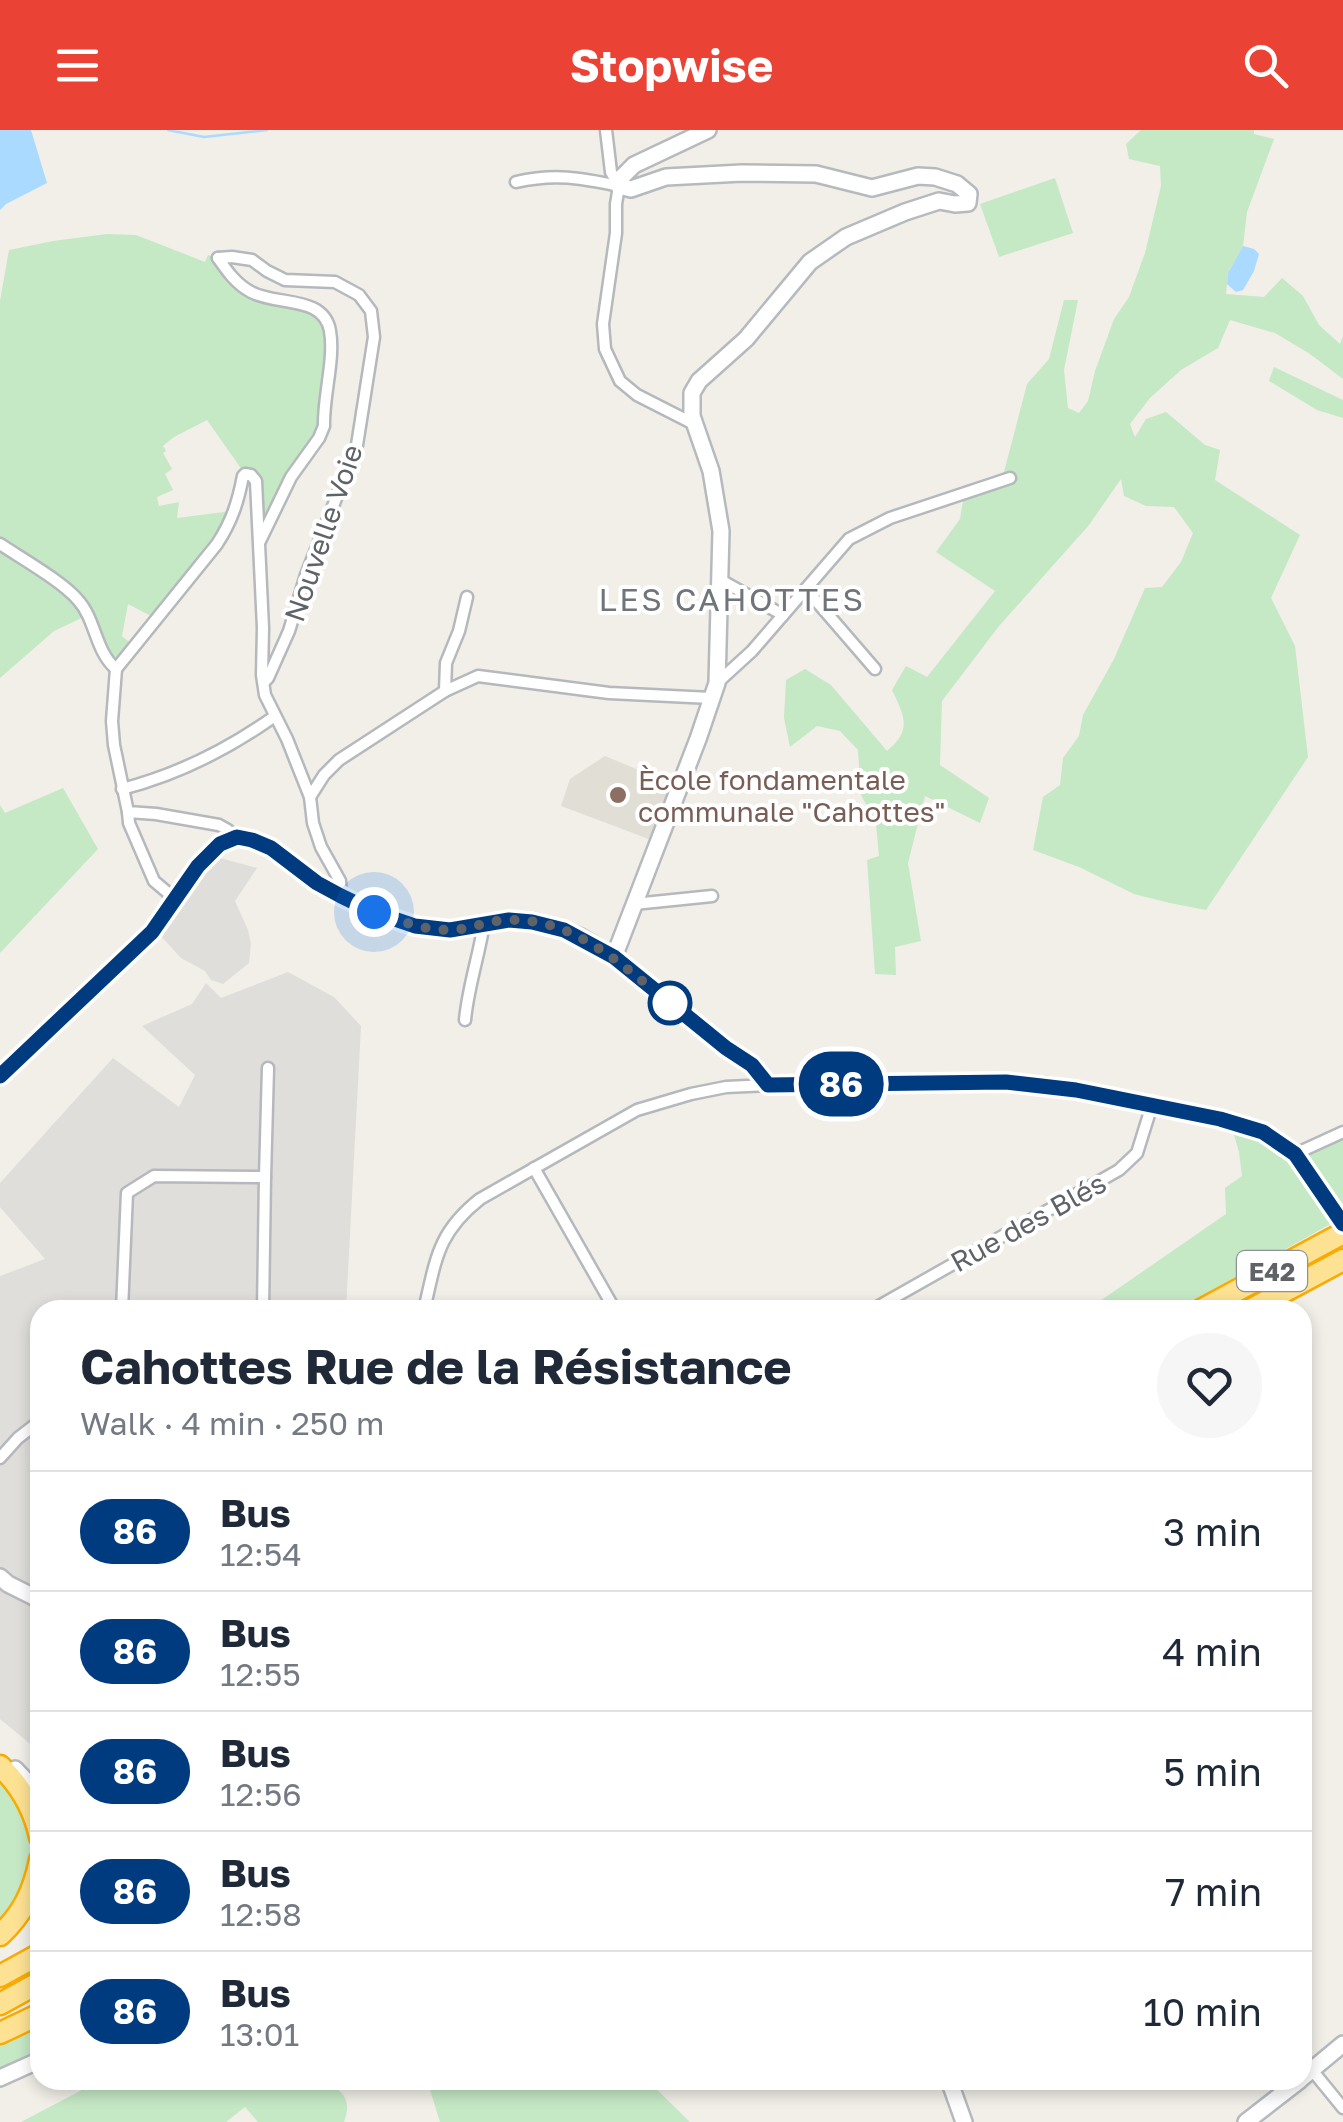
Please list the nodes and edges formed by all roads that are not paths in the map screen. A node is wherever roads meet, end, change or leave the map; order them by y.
1 (606, 130) edge
2 (708, 130) edge
3 (516, 182) dead end
4 (619, 186) junction
5 (695, 424) junction
6 (1010, 478) dead end
7 (259, 542) junction
8 (0, 544) edge
9 (719, 579) junction
10 (806, 589) junction
11 (467, 597) dead end
12 (783, 614) junction
13 (116, 669) junction
14 (875, 669) dead end
15 (264, 682) junction
16 (445, 691) junction
17 (714, 691) junction
18 (275, 716) junction
19 (122, 789) junction
20 (310, 797) junction
21 (128, 812) junction
22 (230, 840) junction
23 (341, 896) junction
24 (712, 896) dead end
25 (174, 898) junction
26 (634, 904) junction
27 (484, 923) junction
28 (614, 957) junction
29 (466, 1020) dead end
30 (268, 1068) dead end
31 (0, 1076) edge
32 (768, 1085) junction
33 (1152, 1105) junction
34 (1343, 1132) edge
35 (1295, 1154) junction
36 (534, 1168) junction
37 (265, 1176) junction
38 (1340, 1223) edge
39 (1343, 1260) edge
40 (122, 1300) edge
41 (263, 1300) edge
42 (427, 1300) edge
43 (609, 1300) edge
44 (890, 1300) edge
45 (1217, 1300) edge
46 (1269, 1300) edge
47 (30, 1428) edge
48 (0, 1458) edge
49 (0, 1577) edge
50 (30, 1595) edge
51 (0, 1757) edge
52 (0, 1766) edge
53 (20, 1774) junction
54 (30, 1780) edge
55 (30, 1784) edge
56 (30, 1804) edge
57 (30, 1895) edge
58 (30, 1917) edge
59 (0, 1937) edge
60 (30, 1960) edge
61 (0, 1976) edge
62 (30, 1988) edge
63 (0, 2004) edge
64 (30, 2019) edge
65 (0, 2033) edge
66 (1343, 2044) edge
67 (30, 2064) edge
68 (1312, 2070) edge
69 (0, 2078) edge
70 (1312, 2082) edge
71 (953, 2090) edge
72 (961, 2090) edge
73 (1287, 2090) edge
74 (1343, 2108) edge
75 (964, 2122) edge
76 (972, 2122) edge
77 (1246, 2122) edge

1 - 4 street
2 - 4 street
3 - 4 street
4 - 5 street
4 - 5 street
5 - 9 street
6 - 10 street
7 - 13 street
7 - 15 street
7 - 15 street, Nouvelle Voie
8 - 13 street
9 - 12 street
9 - 17 street
10 - 12 street
10 - 14 street
11 - 16 street
12 - 17 street
13 - 19 street
15 - 18 street
16 - 17 street
16 - 20 street
17 - 26 street
18 - 19 street
18 - 20 street
19 - 21 street
20 - 23 street
21 - 22 street
21 - 25 street
22 - 23 street
22 - 25 street
23 - 27 street
24 - 26 street
25 - 31 street
26 - 28 street
27 - 28 street
27 - 29 street
28 - 32 street
30 - 37 street
32 - 33 street
32 - 36 street
33 - 35 street
33 - 44 street, Rue des Blés
34 - 35 street
35 - 38 street
36 - 42 street
36 - 43 street
37 - 40 street
37 - 41 street
38 - 45 highway, E42
39 - 46 highway, E42
47 - 48 street
49 - 50 street
51 - 53 street
52 - 56 highway
53 - 54 street
53 - 55 street
57 - 59 highway
58 - 59 highway
60 - 61 highway
62 - 63 highway
64 - 65 highway
66 - 68 street
67 - 69 street
70 - 74 street
71 - 75 street
72 - 76 street
73 - 77 street

